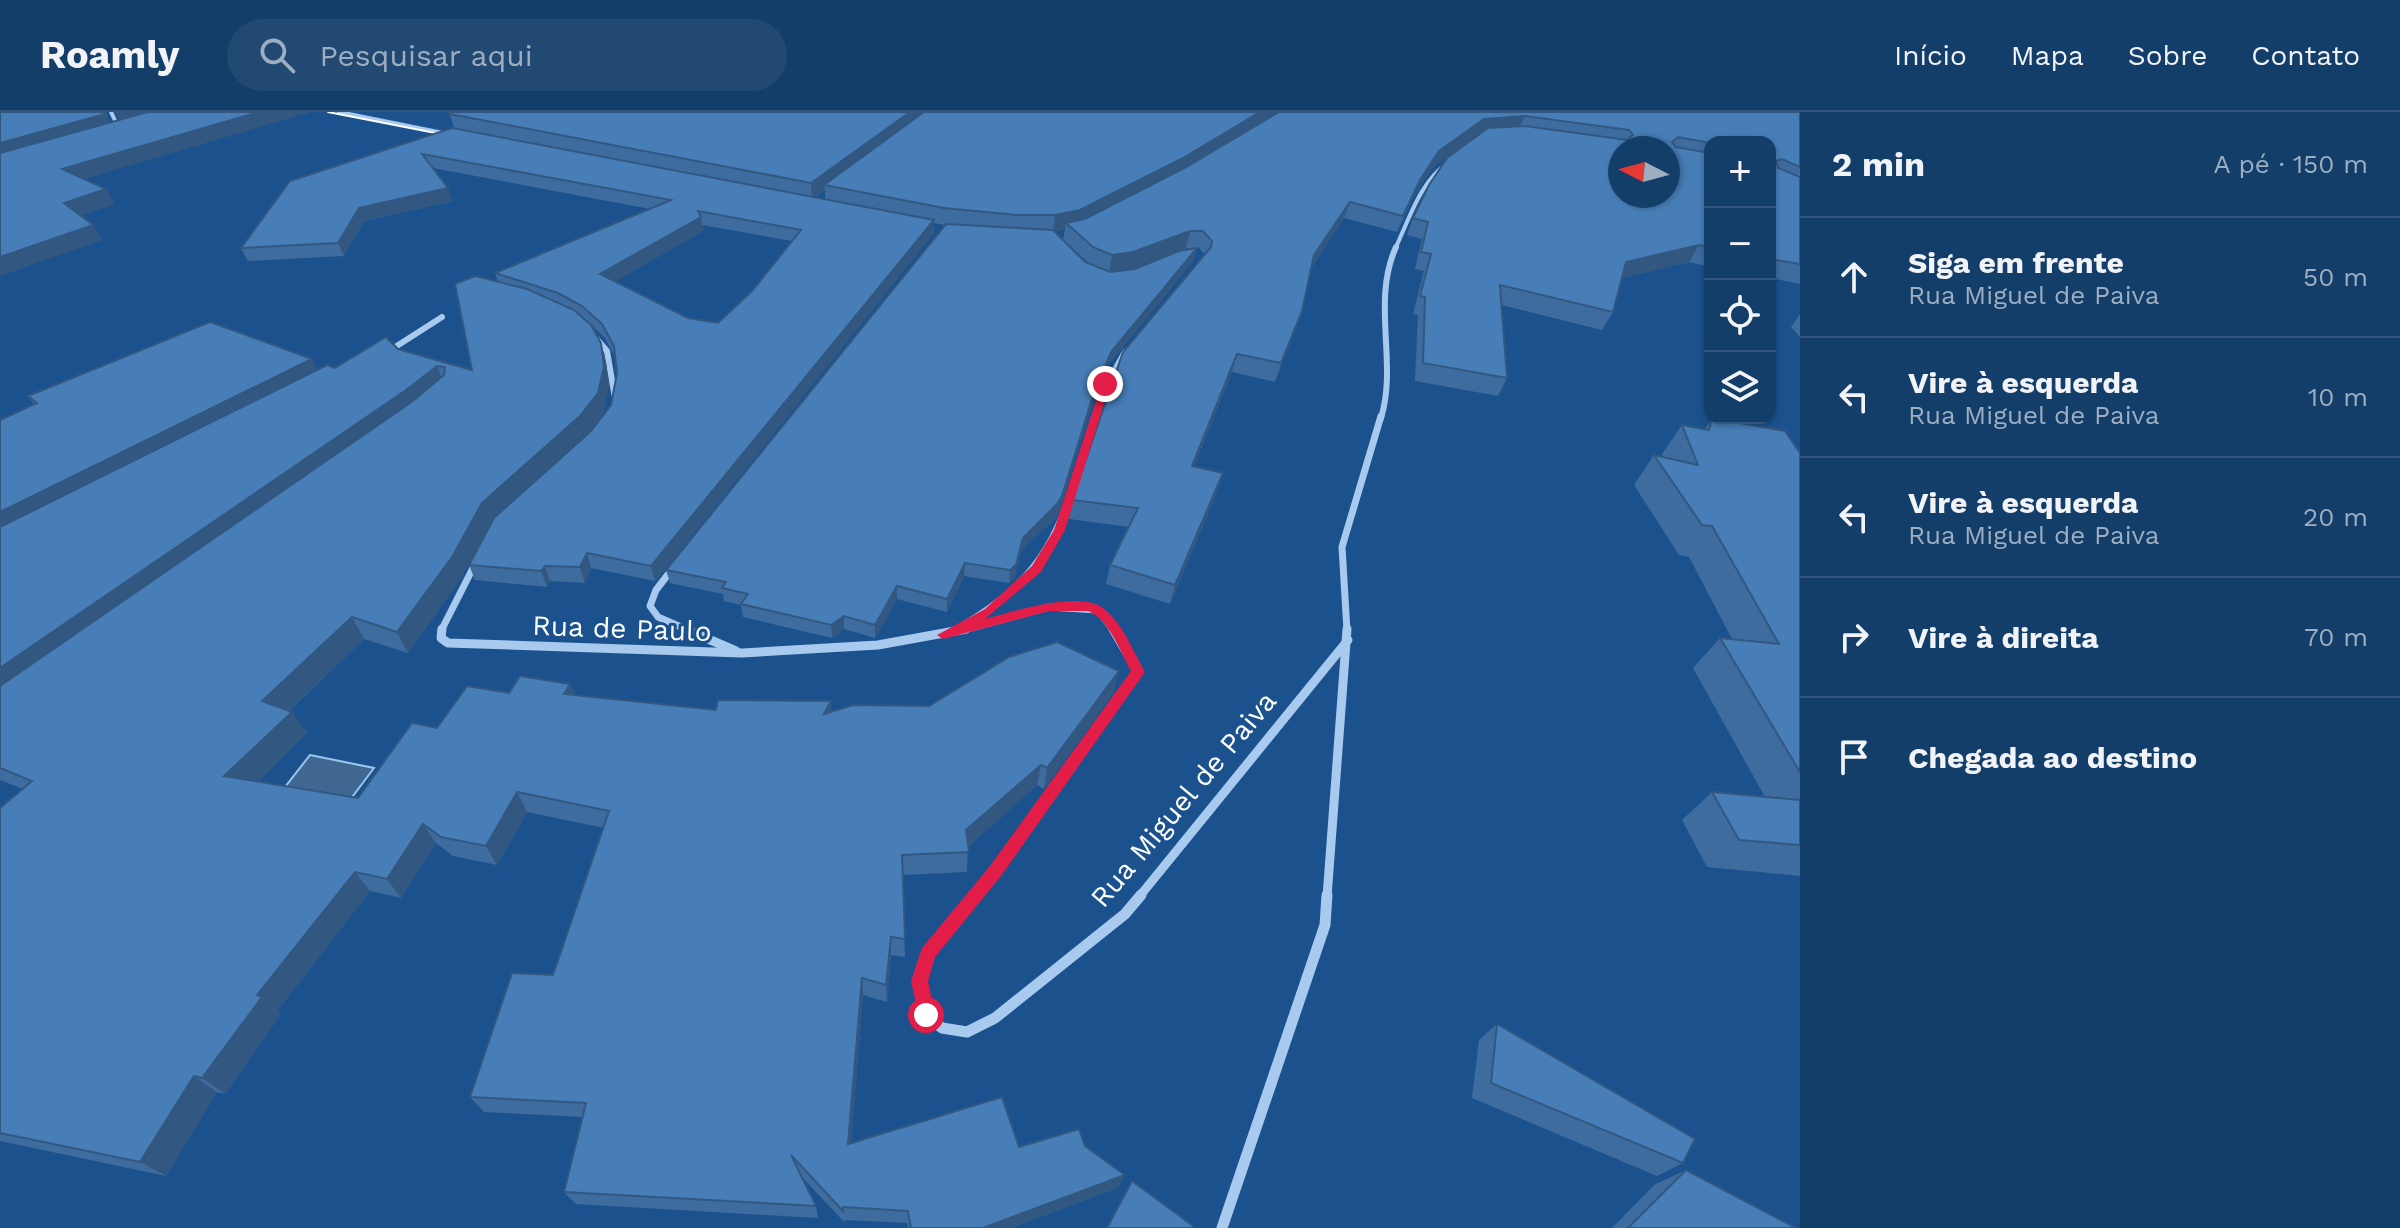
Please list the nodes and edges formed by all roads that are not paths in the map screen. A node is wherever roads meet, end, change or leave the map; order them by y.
1 (111, 112) edge
2 (339, 112) edge
3 (119, 131) edge
4 (460, 136) edge
5 (1459, 155) edge
6 (442, 317) dead end
7 (584, 326) edge
8 (1133, 343) edge
9 (384, 354) edge
10 (611, 410) edge
11 (479, 557) edge
12 (675, 565) edge
13 (943, 635) junction
14 (1348, 640) junction
15 (742, 653) junction
16 (1222, 1228) edge

1 - 3 street
2 - 4 street
5 - 14 street
6 - 9 street
7 - 10 street
8 - 13 street
11 - 15 street, Rua de Paulo
12 - 15 street, Rua de Paulo
13 - 14 street, Rua Miguel de Paiva
13 - 15 street, Rua Miguel de Paiva
14 - 16 street

